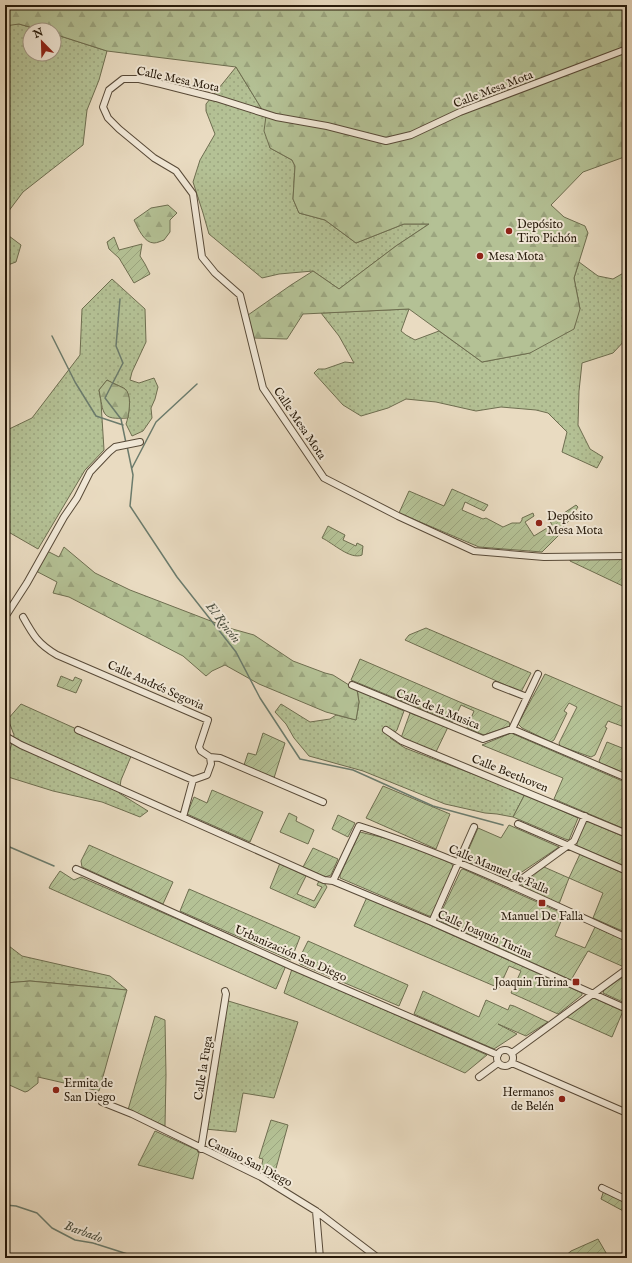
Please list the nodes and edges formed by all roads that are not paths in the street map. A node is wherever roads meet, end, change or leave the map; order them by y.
1 (627, 49) edge
2 (140, 442) dead end
3 (627, 556) edge
4 (5, 617) edge
5 (23, 617) dead end
6 (538, 674) dead end
7 (352, 685) dead end
8 (496, 685) dead end
9 (527, 698) junction
10 (78, 730) dead end
11 (386, 730) dead end
12 (512, 730) junction
13 (5, 733) edge
14 (210, 757) junction
15 (627, 778) edge
16 (193, 780) junction
17 (323, 802) dead end
18 (585, 816) junction
19 (183, 817) junction
20 (518, 824) dead end
21 (474, 827) dead end
22 (627, 834) edge
23 (569, 845) junction
24 (459, 863) junction
25 (76, 869) dead end
26 (627, 871) edge
27 (333, 881) junction
28 (512, 886) junction
29 (432, 922) junction
30 (627, 938) edge
31 (627, 969) edge
32 (225, 991) dead end
33 (594, 994) junction
34 (627, 1009) edge
35 (512, 1053) junction
36 (498, 1055) junction
37 (512, 1062) junction
38 (498, 1063) junction
39 (479, 1077) dead end
40 (102, 1102) dead end
41 (627, 1113) edge
42 (201, 1149) junction
43 (602, 1188) dead end
44 (627, 1200) edge
45 (316, 1211) junction
46 (320, 1258) edge
47 (378, 1258) edge

1 - 3 street, Calle Mesa Mota
2 - 4 street
5 - 14 street, Calle Andrés Segovia
6 - 9 street
7 - 12 street, Calle de la Musica
8 - 9 street
9 - 12 street
10 - 16 street
11 - 18 street, Calle Beethoven
12 - 15 street
13 - 19 street, Calle Joaquín Turina
14 - 16 street
14 - 17 street
16 - 19 street
18 - 22 street, Calle Beethoven
18 - 23 street
19 - 27 street, Calle Joaquín Turina
20 - 23 street
21 - 24 street
23 - 26 street
23 - 28 street
24 - 27 street, Calle Manuel de Falla
24 - 28 street, Calle Manuel de Falla
24 - 29 street
25 - 36 street, Urbanización San Diego
27 - 29 street, Calle Joaquín Turina
28 - 30 street, Calle Manuel de Falla
29 - 33 street, Calle Joaquín Turina
31 - 33 street
32 - 42 street, Calle la Fuga
33 - 34 street, Calle Joaquín Turina
33 - 35 street
35 - 36 street
35 - 37 street
36 - 38 street
37 - 38 street
37 - 41 street
38 - 39 street
40 - 42 street, Camino San Diego
42 - 45 street, Camino San Diego
43 - 44 street
45 - 46 street
45 - 47 street, Camino San Diego

